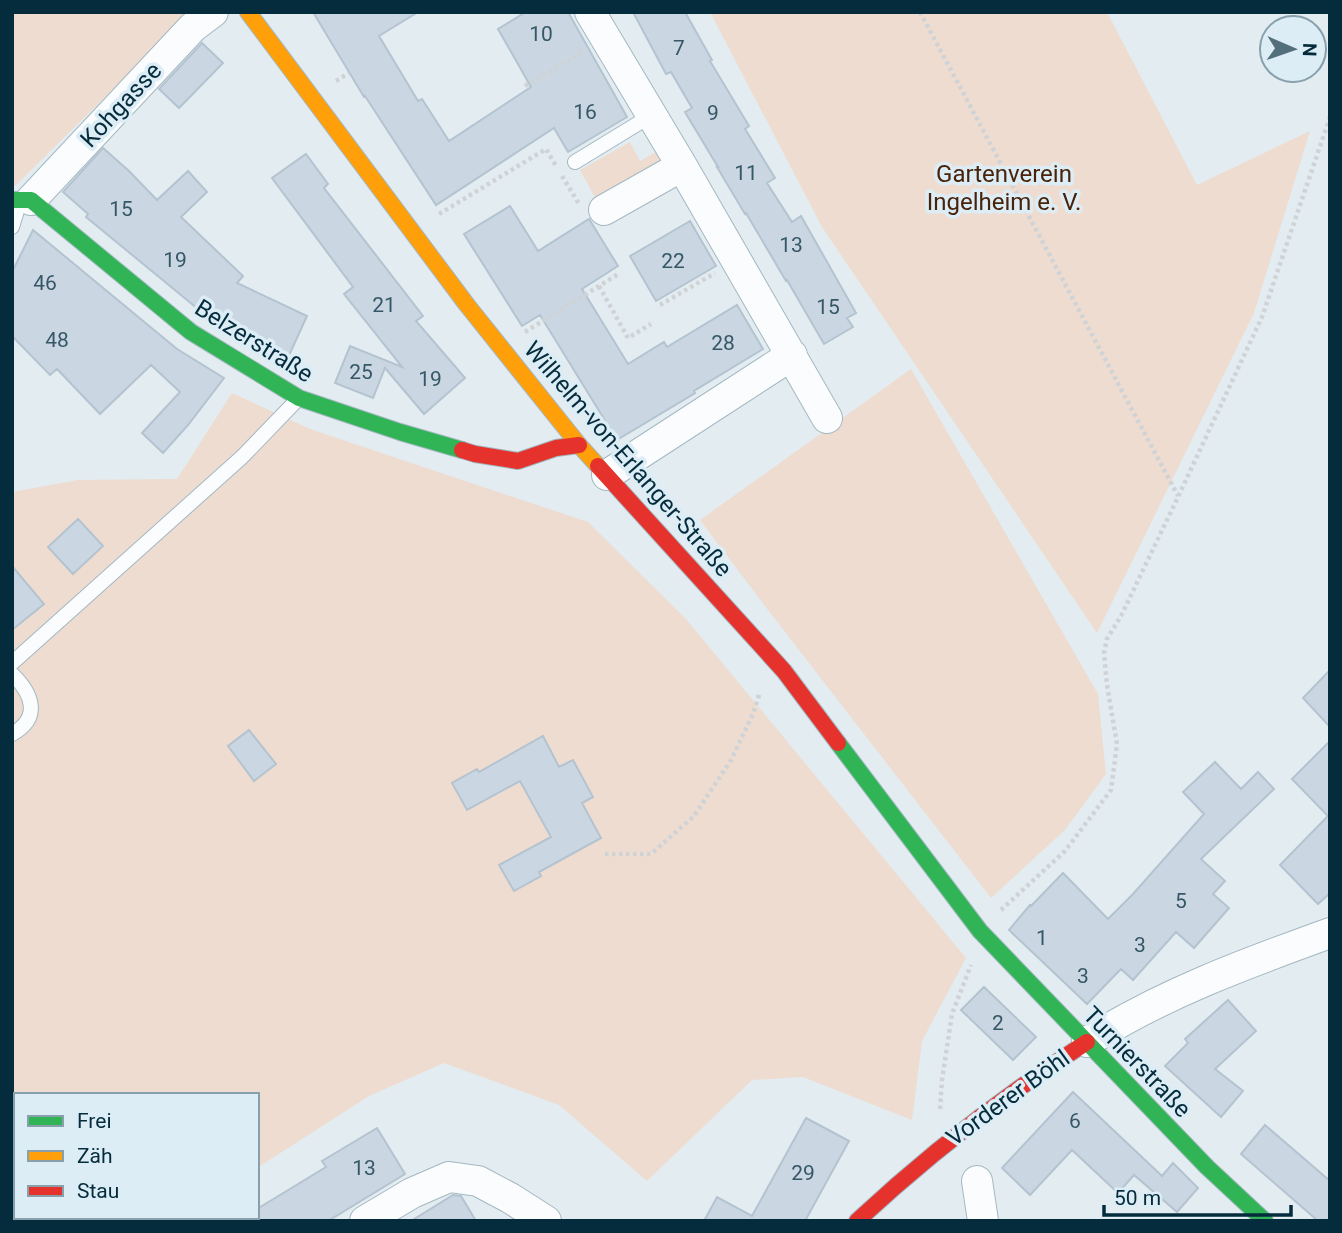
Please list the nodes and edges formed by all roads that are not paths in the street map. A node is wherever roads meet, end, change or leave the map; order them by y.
1 (213, 12) edge
2 (248, 12) edge
3 (590, 12) edge
4 (652, 115) junction
5 (576, 162) dead end
6 (682, 166) junction
7 (21, 200) edge
8 (591, 207) road end
9 (12, 227) edge
10 (792, 355) junction
11 (299, 398) junction
12 (827, 418) dead end
13 (579, 445) junction
14 (607, 475) junction
15 (12, 663) edge
16 (12, 674) edge
17 (12, 734) edge
18 (979, 931) joint
19 (1330, 933) edge
20 (1087, 1042) junction
21 (977, 1181) dead end
22 (365, 1221) edge
23 (545, 1221) edge
24 (858, 1221) edge
25 (983, 1221) edge
26 (1265, 1221) edge

1 - 7 street, Kohgasse
2 - 13 main road, Wilhelm-von-Erlanger-Straße
3 - 4 street
4 - 5 lane
4 - 6 street
6 - 8 street
6 - 10 street
7 - 9 lane
7 - 11 main road, Belzerstraße
10 - 12 street
10 - 14 street
11 - 13 main road, Belzerstraße
11 - 15 lane
13 - 14 main road, Wilhelm-von-Erlanger-Straße
14 - 18 main road, Wilhelm-von-Erlanger-Straße
16 - 17 lane
18 - 20 main road, Turnierstraße
19 - 20 street, Vorderer Böhl
20 - 24 main road, Vorderer Böhl
20 - 26 main road, Turnierstraße
21 - 25 street
22 - 23 street

